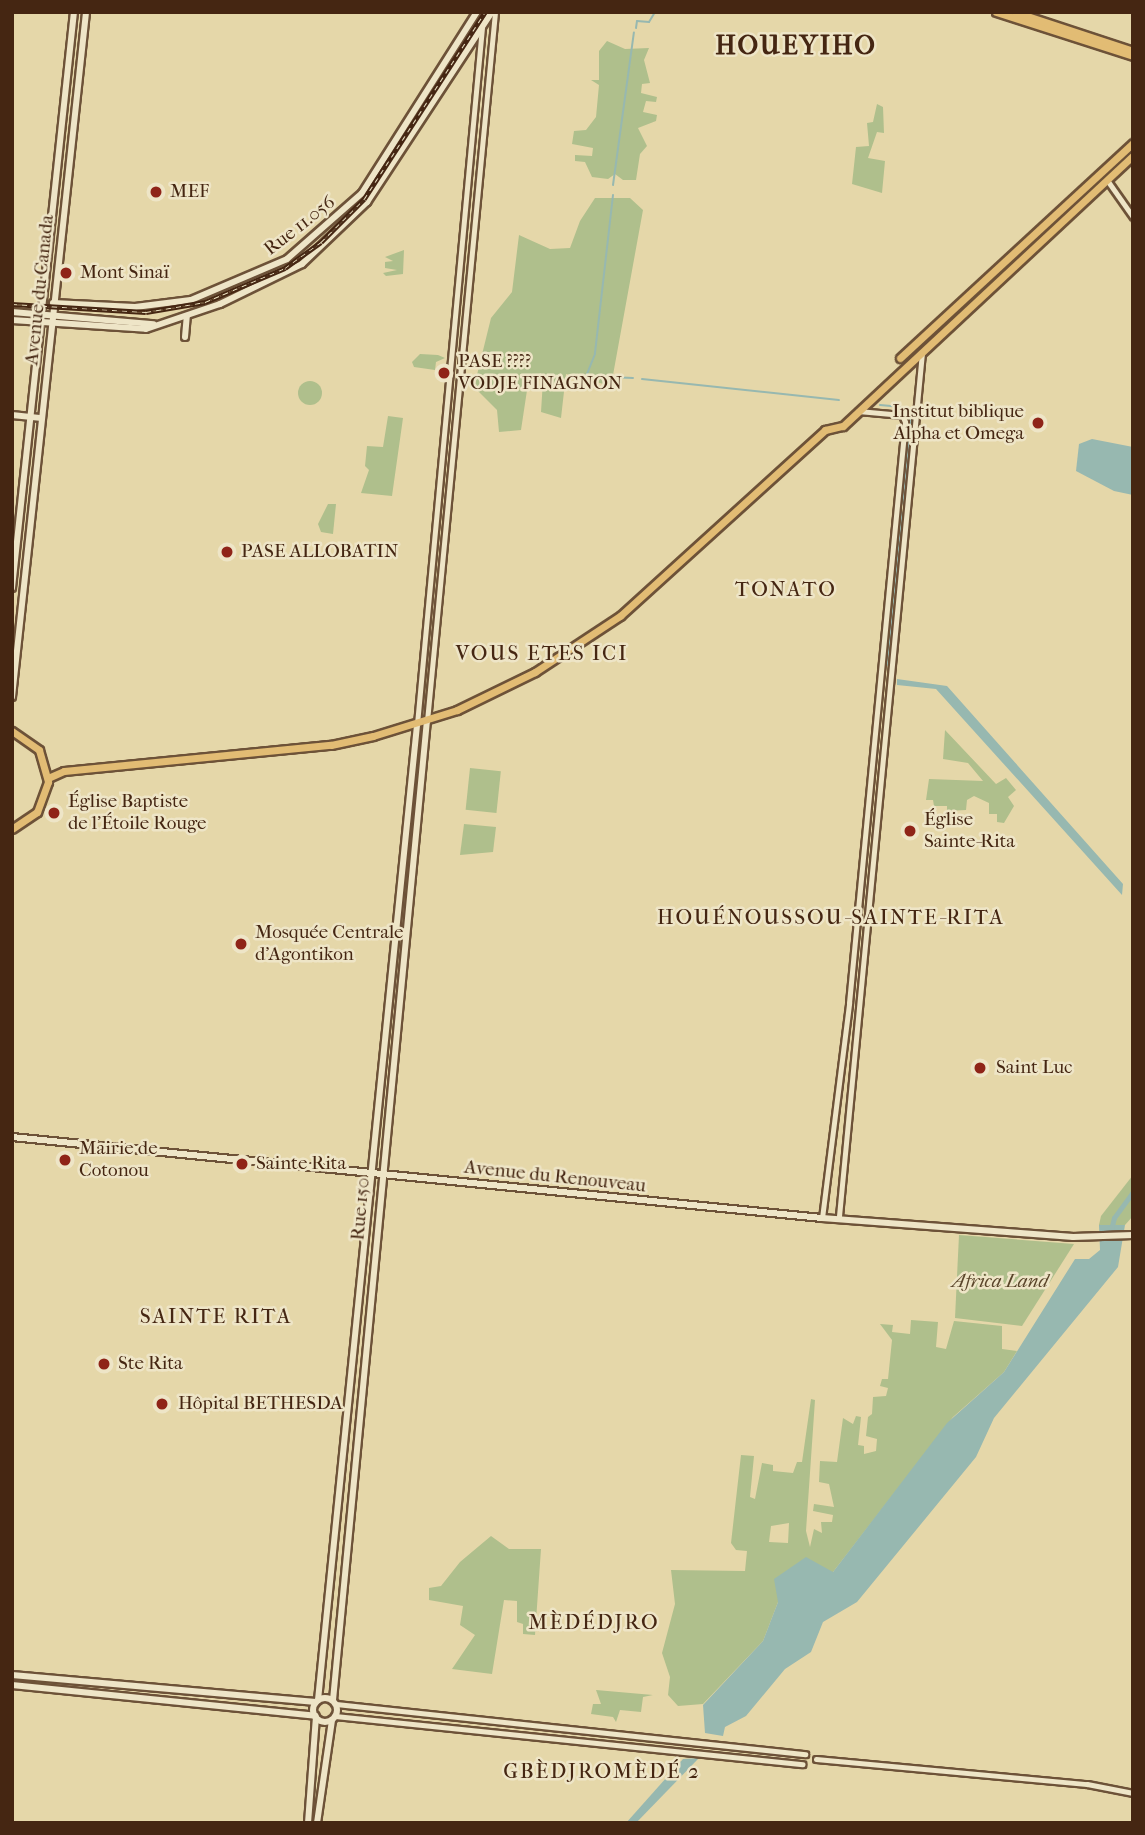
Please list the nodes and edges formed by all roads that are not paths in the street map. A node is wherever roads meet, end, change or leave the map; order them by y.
1 (74, 12) edge
2 (86, 12) edge
3 (477, 12) edge
4 (493, 12) edge
5 (996, 12) edge
6 (1016, 12) edge
7 (482, 27) junction
8 (1133, 51) edge
9 (1133, 56) edge
10 (1133, 143) edge
11 (1133, 156) edge
12 (1107, 180) junction
13 (1133, 218) edge
14 (43, 301) junction
15 (55, 303) junction
16 (12, 312) edge
17 (187, 316) junction
18 (41, 318) junction
19 (54, 319) junction
20 (12, 320) edge
21 (185, 337) dead end
22 (922, 350) junction
23 (900, 358) dead end
24 (858, 411) junction
25 (12, 415) edge
26 (31, 416) junction
27 (42, 418) junction
28 (12, 588) edge
29 (12, 697) edge
30 (427, 721) junction
31 (417, 725) junction
32 (12, 731) edge
33 (48, 778) junction
34 (12, 829) edge
35 (383, 1065) junction
36 (393, 1066) junction
37 (12, 1137) edge
38 (371, 1174) junction
39 (380, 1175) junction
40 (836, 1216) junction
41 (822, 1218) junction
42 (1132, 1235) edge
43 (12, 1675) edge
44 (12, 1685) edge
45 (317, 1701) junction
46 (334, 1702) junction
47 (315, 1716) junction
48 (333, 1718) junction
49 (805, 1754) dead end
50 (816, 1759) dead end
51 (803, 1764) dead end
52 (1133, 1793) edge
53 (308, 1823) edge
54 (317, 1823) edge

1 - 14 main road, Avenue du Canada
2 - 15 main road, Avenue du Canada
3 - 15 main road, Rue 11.056
4 - 7 main road
4 - 30 street
5 - 9 main road
6 - 8 main road
7 - 17 main road
7 - 31 street
10 - 23 main road
11 - 12 main road
12 - 13 street
12 - 22 main road
14 - 15 main road, Rue 11.056
14 - 18 main road, Avenue du Canada
15 - 19 main road, Avenue du Canada
16 - 18 main road
17 - 19 main road
17 - 21 main road
18 - 19 main road
18 - 20 main road
18 - 26 main road, Avenue du Canada
19 - 27 main road, Avenue du Canada
22 - 24 main road
22 - 40 street
24 - 30 main road
24 - 41 street
25 - 26 main road
26 - 27 main road
26 - 28 main road, Avenue du Canada
27 - 29 main road, Avenue du Canada
30 - 31 main road
30 - 36 main road, Rue 150
31 - 33 main road
31 - 35 main road, Rue 150
32 - 33 main road
33 - 34 main road
35 - 36 main road
35 - 38 main road, Rue 150
36 - 39 main road, Rue 150
37 - 38 main road, Avenue du Renouveau
38 - 39 main road, Avenue du Renouveau
38 - 45 main road, Rue 150
39 - 41 main road, Avenue du Renouveau
39 - 46 main road, Rue 150
40 - 41 main road, Avenue du Renouveau
40 - 42 main road, Avenue du Renouveau
43 - 45 main road
44 - 47 main road
45 - 46 main road
45 - 47 main road, Rue 150
46 - 48 main road, Rue 150
46 - 49 street
47 - 48 main road
47 - 53 main road, Rue 150
48 - 51 street
48 - 54 main road, Rue 150
50 - 52 street

